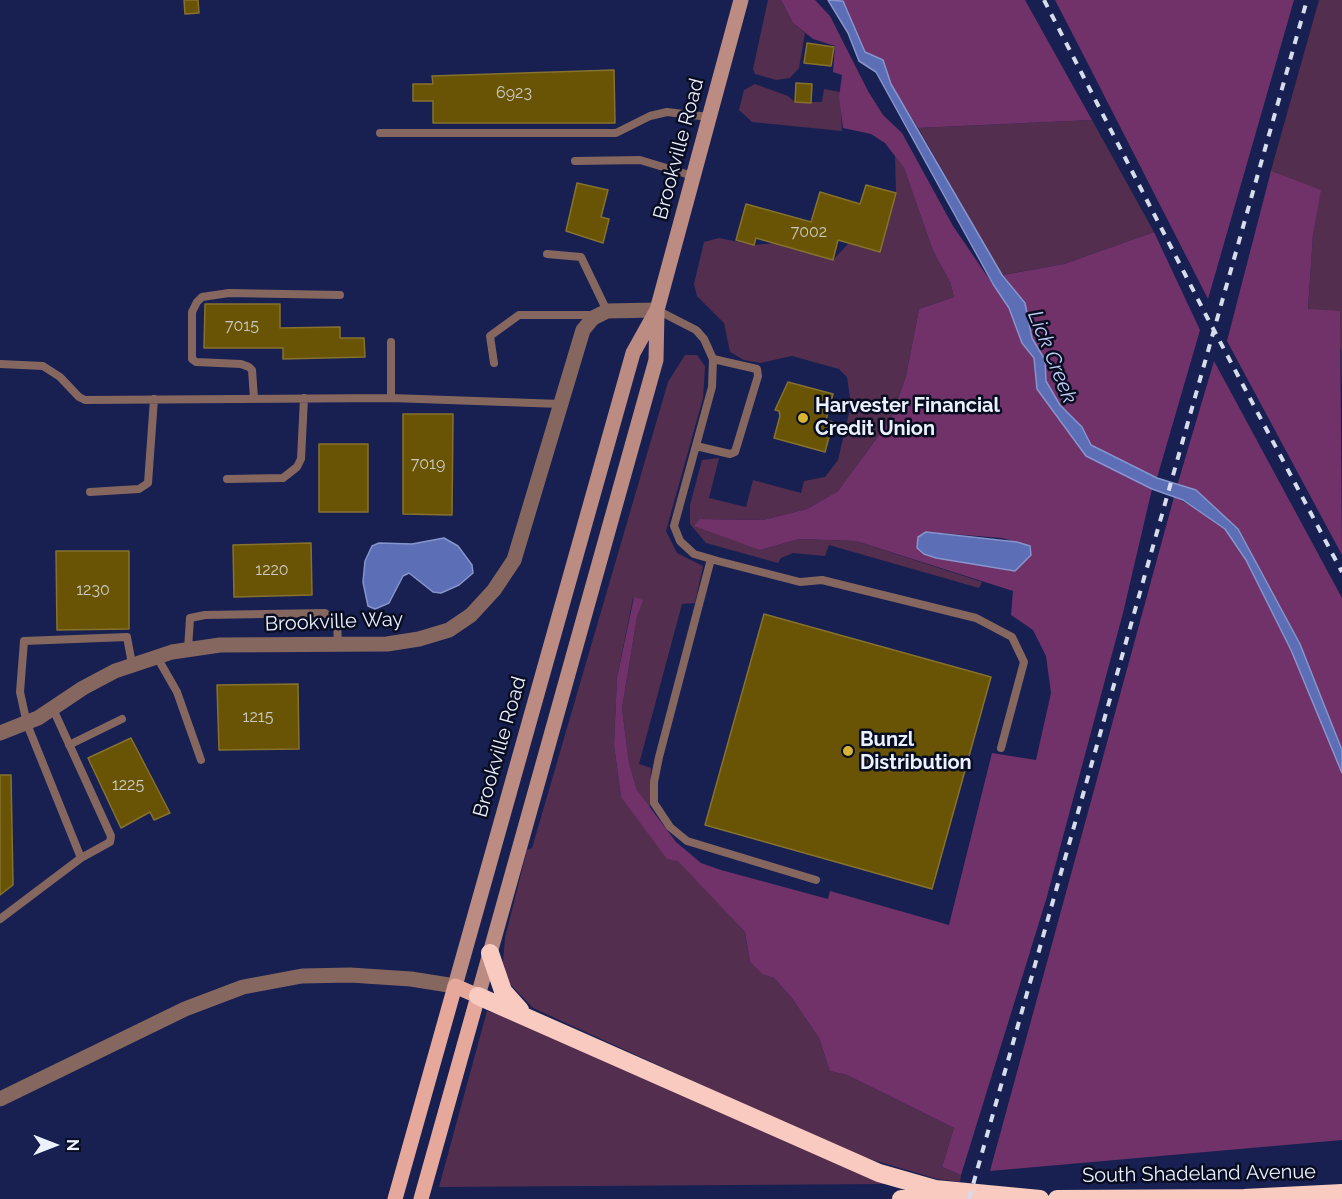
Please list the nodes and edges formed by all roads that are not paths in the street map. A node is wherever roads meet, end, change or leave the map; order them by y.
1 (741, 0) edge
2 (709, 117) junction
3 (380, 133) dead end
4 (575, 161) dead end
5 (693, 176) junction
6 (547, 254) dead end
7 (339, 295) dead end
8 (657, 310) junction
9 (602, 313) junction
10 (391, 342) dead end
11 (713, 359) junction
12 (494, 363) dead end
13 (0, 364) edge
14 (254, 398) junction
15 (304, 398) junction
16 (391, 398) junction
17 (154, 399) junction
18 (561, 404) junction
19 (696, 446) junction
20 (227, 479) dead end
21 (90, 492) dead end
22 (711, 559) junction
23 (338, 644) junction
24 (188, 649) junction
25 (156, 656) junction
26 (132, 664) junction
27 (53, 709) junction
28 (122, 719) dead end
29 (27, 724) junction
30 (0, 733) edge
31 (69, 744) junction
32 (1001, 748) dead end
33 (201, 760) dead end
34 (81, 858) junction
35 (816, 880) dead end
36 (0, 919) edge
37 (490, 953) junction
38 (455, 986) junction
39 (478, 996) junction
40 (529, 1017) junction
41 (0, 1099) edge
42 (1342, 1193) edge
43 (395, 1199) edge
44 (421, 1199) edge
45 (902, 1199) edge
46 (1015, 1199) edge
47 (1040, 1199) edge
48 (1057, 1199) edge

1 - 2 main road, Brookville Road
2 - 3 lane
2 - 5 main road, Brookville Road
4 - 5 lane
5 - 8 main road, Brookville Road
6 - 9 lane
7 - 14 lane
8 - 9 street
8 - 11 lane
8 - 37 main road, Brookville Road
8 - 38 main road, Brookville Road
9 - 12 lane
9 - 18 street, Brookville Way
10 - 16 lane
11 - 19 lane
11 - 19 lane
13 - 17 lane
14 - 15 lane
14 - 17 lane
15 - 16 lane
15 - 20 lane
16 - 18 lane
17 - 21 lane
18 - 23 street, Brookville Way
19 - 22 lane
22 - 32 lane
22 - 35 lane
23 - 24 street, Brookville Way
23 - 24 lane
24 - 25 street, Brookville Way
25 - 26 street, Brookville Way
25 - 33 lane
26 - 27 street, Brookville Way
26 - 29 lane
27 - 29 street, Brookville Way
27 - 31 lane
28 - 31 lane
29 - 30 street, Brookville Way
29 - 34 lane
31 - 34 lane
34 - 36 lane
37 - 39 main road, Brookville Road
37 - 40 highway
38 - 39 main road
38 - 41 street
38 - 43 main road, Brookville Road
39 - 40 highway
39 - 44 main road, Brookville Road
40 - 47 highway
42 - 48 highway, South Shadeland Avenue
45 - 46 highway

